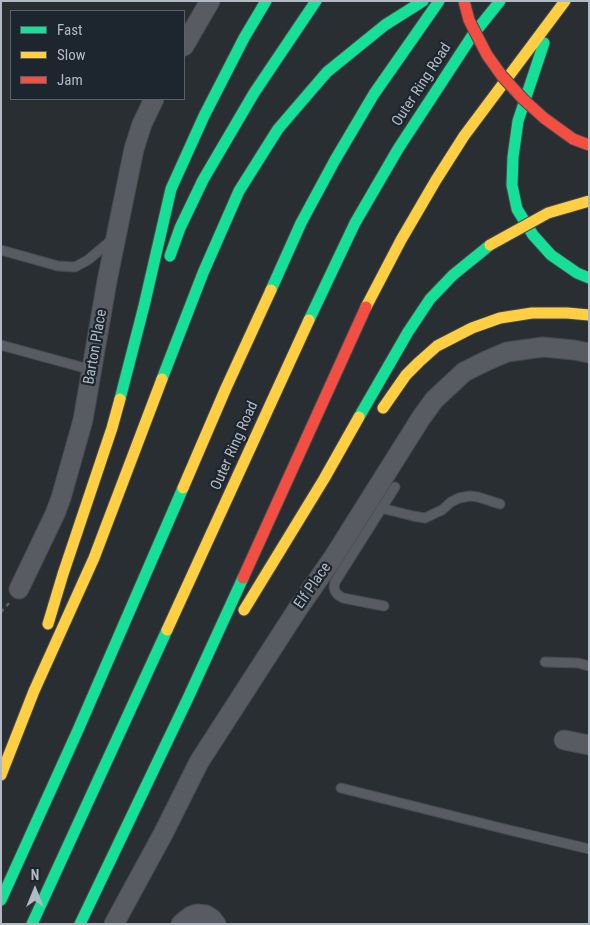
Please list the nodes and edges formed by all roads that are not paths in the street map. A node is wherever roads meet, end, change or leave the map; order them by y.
1 (210, 1) edge
2 (266, 1) edge
3 (316, 1) edge
4 (423, 1) edge
5 (464, 1) edge
6 (500, 1) edge
7 (437, 3) edge
8 (558, 11) edge
9 (185, 44) edge
10 (154, 100) edge
11 (589, 145) edge
12 (589, 201) edge
13 (116, 236) junction
14 (1, 250) edge
15 (589, 278) edge
16 (144, 306) junction
17 (589, 315) edge
18 (1, 345) edge
19 (589, 353) edge
20 (93, 370) junction
21 (375, 419) dead end
22 (348, 459) dead end
23 (395, 487) dead end
24 (500, 504) dead end
25 (381, 508) junction
26 (340, 561) junction
27 (269, 570) junction
28 (19, 589) dead end
29 (384, 606) dead end
30 (45, 634) dead end
31 (40, 651) dead end
32 (545, 662) dead end
33 (589, 666) edge
34 (34, 690) junction
35 (188, 698) junction
36 (564, 740) dead end
37 (589, 745) edge
38 (1, 775) edge
39 (341, 788) dead end
40 (589, 848) edge
41 (1, 900) edge
42 (32, 924) edge
43 (80, 924) edge
44 (114, 924) edge
45 (181, 924) edge
46 (216, 924) edge

1 - 9 street
2 - 16 highway
3 - 16 highway
4 - 34 highway
5 - 11 highway, bridge
6 - 42 highway, Outer Ring Road
7 - 41 highway, Outer Ring Road
8 - 15 highway
8 - 35 highway
10 - 13 street, Barton Place
12 - 27 highway, bridge
13 - 14 lane
13 - 20 street, Barton Place
16 - 30 highway
17 - 21 highway
18 - 20 lane
19 - 26 street, Elf Place
20 - 28 street, Barton Place
22 - 27 highway
23 - 25 lane
24 - 25 lane
25 - 26 lane
26 - 29 lane
26 - 44 street, Elf Place
27 - 35 highway
31 - 34 highway
32 - 33 lane
34 - 38 highway
35 - 43 highway
36 - 37 street
39 - 40 lane
45 - 46 street

